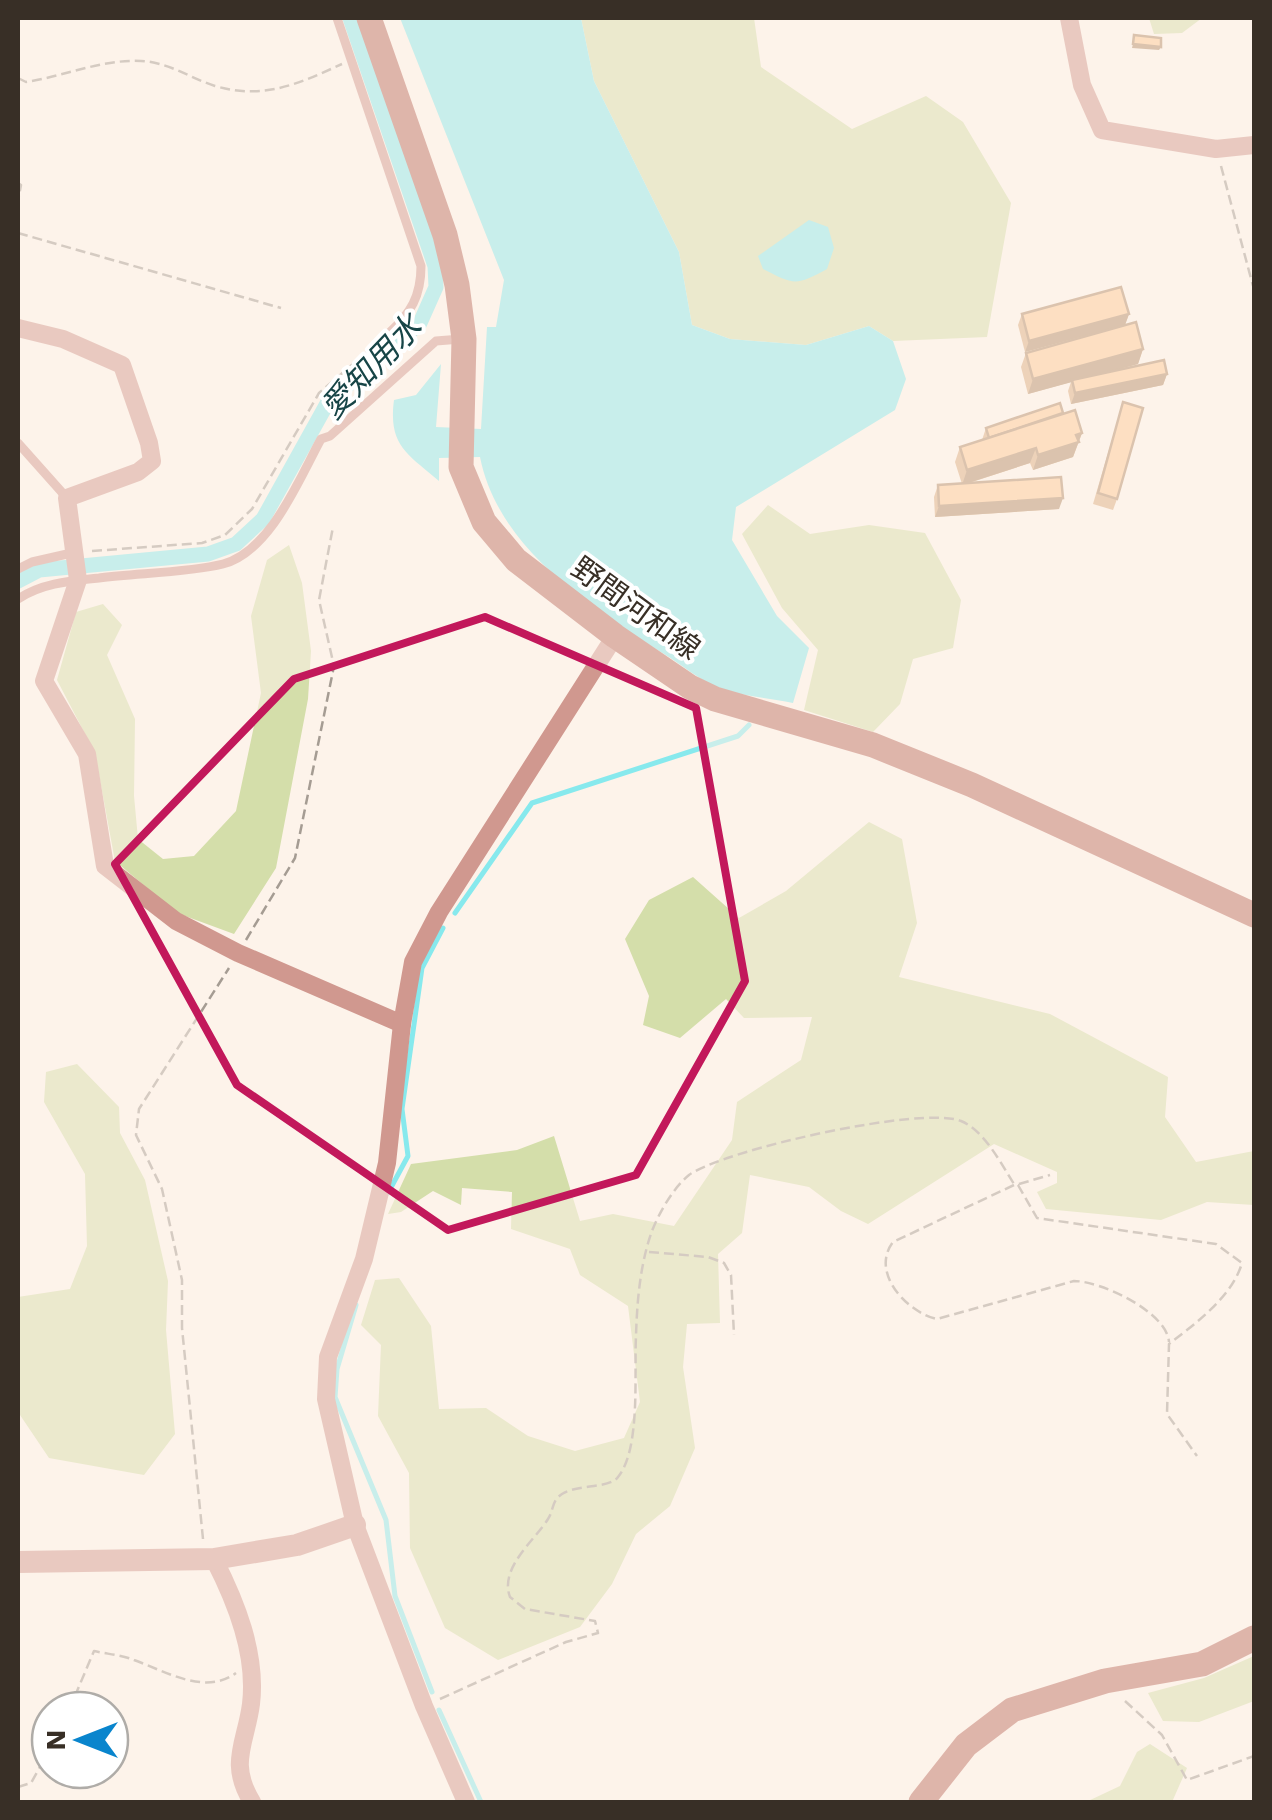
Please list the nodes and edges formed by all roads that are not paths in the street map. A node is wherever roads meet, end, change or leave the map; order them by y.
1 (336, 18) edge
2 (369, 18) edge
3 (1069, 18) edge
4 (1254, 144) edge
5 (18, 328) edge
6 (390, 333) road end
7 (464, 339) junction
8 (18, 443) edge
9 (67, 498) junction
10 (76, 552) junction
11 (18, 569) edge
12 (78, 580) junction
13 (18, 598) edge
14 (615, 636) junction
15 (1254, 914) edge
16 (402, 1024) junction
17 (355, 1525) junction
18 (214, 1559) junction
19 (18, 1562) edge
20 (1254, 1638) edge
21 (252, 1802) edge
22 (466, 1802) edge
23 (921, 1802) edge

1 - 6 lane
2 - 7 main road, 野間河和線
3 - 4 street
5 - 9 street
7 - 12 lane
7 - 14 main road, 野間河和線
8 - 9 lane
9 - 10 street
10 - 11 lane
10 - 12 street
12 - 13 lane
12 - 16 street
14 - 15 main road, 野間河和線
14 - 16 street
16 - 17 street
17 - 18 street
17 - 22 street
18 - 19 street
18 - 21 street
20 - 23 main road

